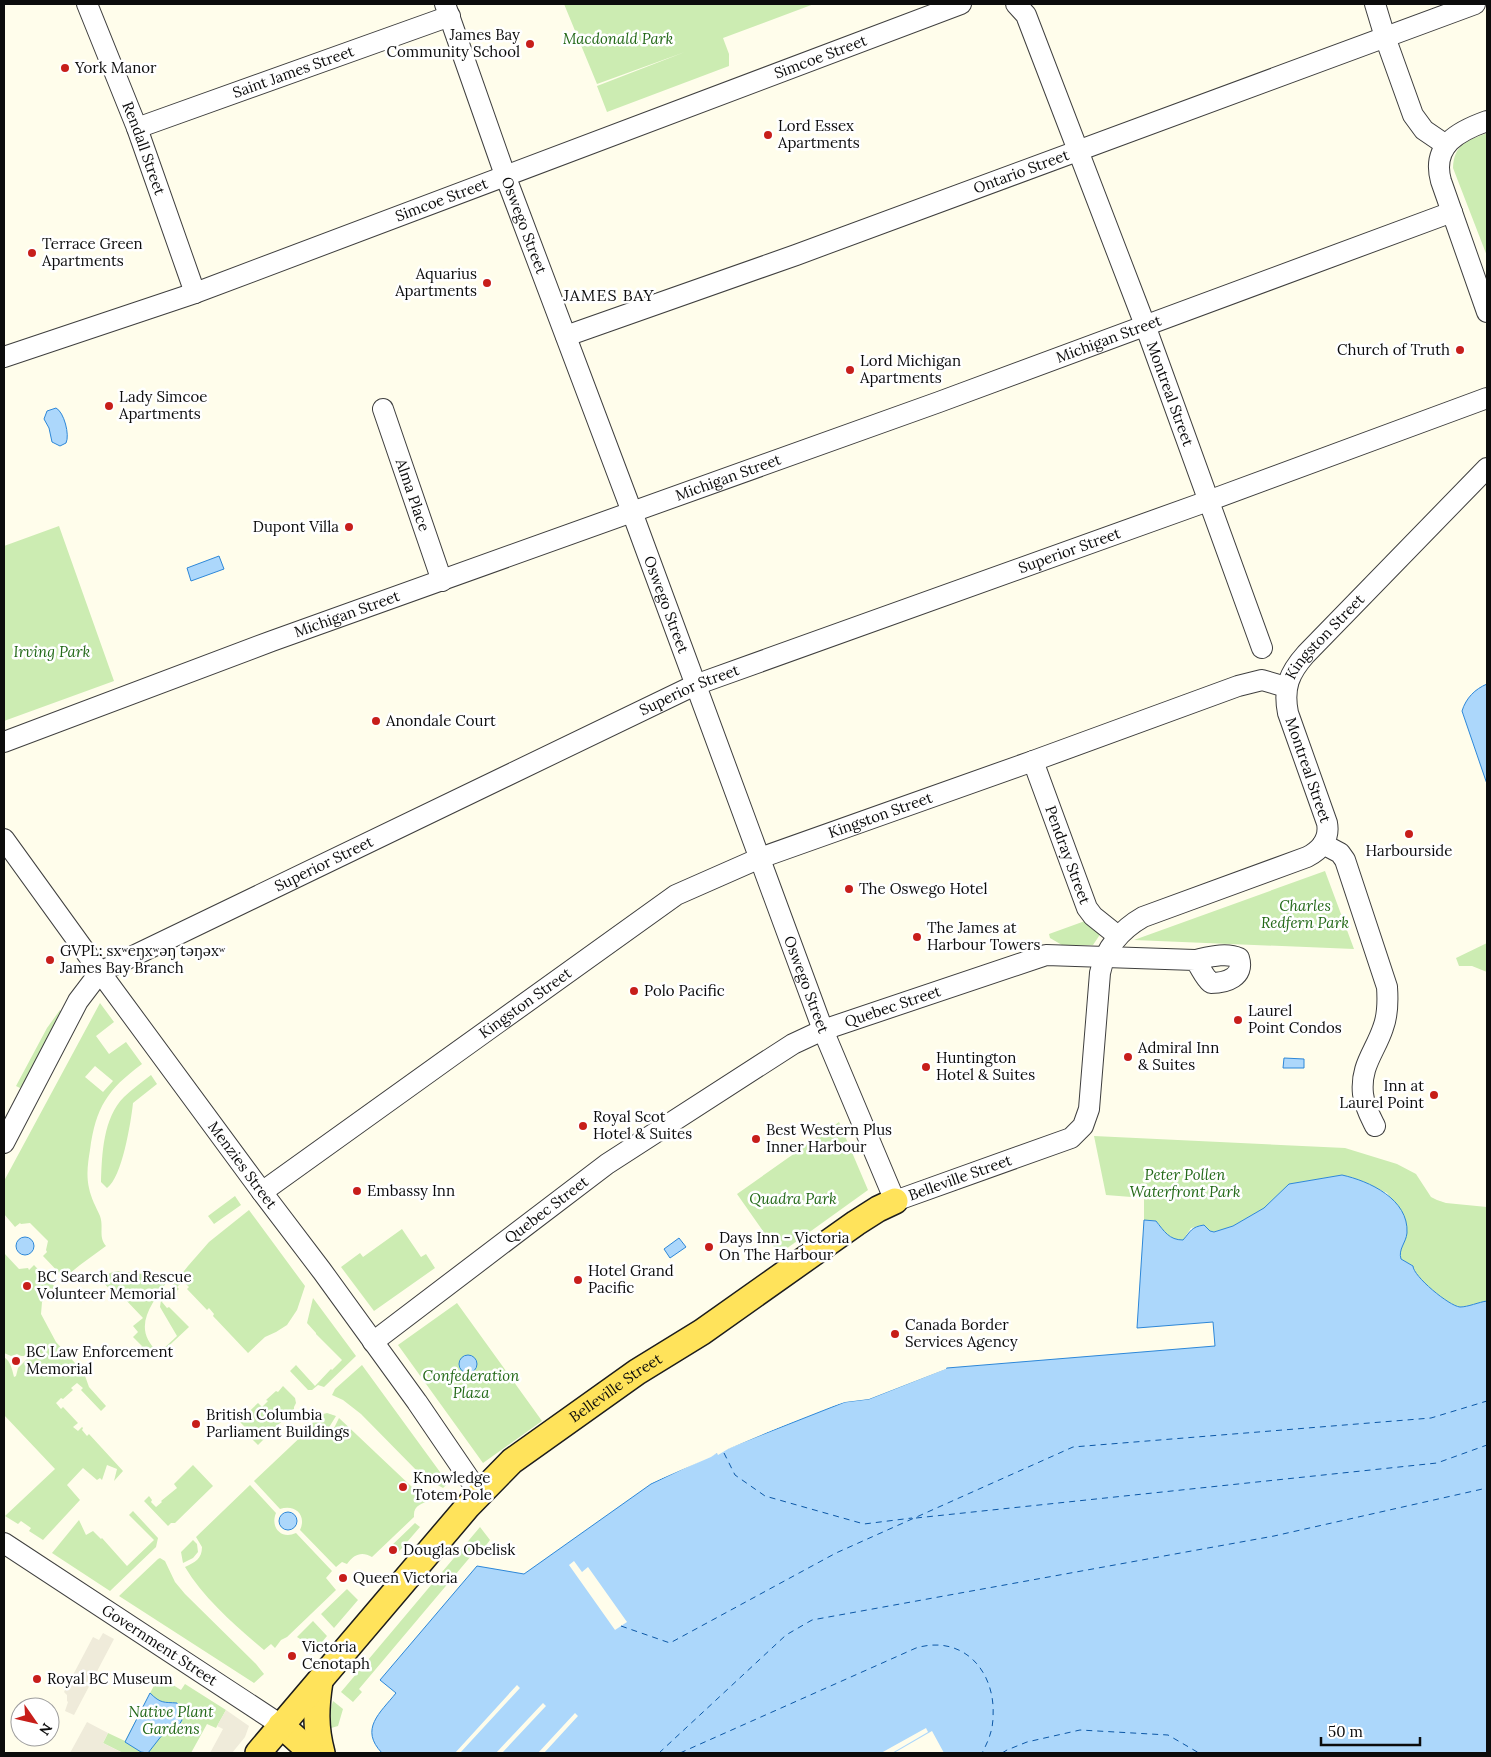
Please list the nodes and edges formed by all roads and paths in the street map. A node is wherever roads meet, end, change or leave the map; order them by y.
1 (87, 4) edge
2 (961, 4) edge
3 (1016, 4) edge
4 (1376, 4) edge
5 (1474, 4) edge
6 (448, 10) edge
7 (1385, 37) junction
8 (1487, 121) edge
9 (137, 128) junction
10 (1446, 145) junction
11 (1078, 150) junction
12 (505, 175) junction
13 (1452, 212) junction
14 (195, 293) junction
15 (1487, 312) edge
16 (1145, 325) junction
17 (566, 336) junction
18 (4, 357) edge
19 (1487, 398) edge
20 (383, 409) dead end
21 (1487, 468) edge
22 (1208, 501) junction
23 (632, 512) junction
24 (442, 580) junction
25 (1262, 648) dead end
26 (695, 686) junction
27 (1286, 687) junction
28 (4, 742) edge
29 (1033, 762) junction
30 (4, 839) edge
31 (1323, 844) junction
32 (760, 858) junction
33 (1118, 936) junction
34 (1104, 958) junction
35 (1196, 960) dead end
36 (100, 972) junction
37 (823, 1030) junction
38 (1375, 1126) dead end
39 (4, 1143) edge
40 (262, 1192) junction
41 (895, 1201) junction
42 (372, 1342) junction
43 (480, 1493) junction
44 (4, 1543) edge
45 (320, 1680) junction
46 (282, 1725) junction
47 (258, 1753) edge
48 (312, 1753) edge
49 (322, 1753) edge

1 - 9 street, Rendall Street
2 - 12 street, Simcoe Street
3 - 11 street, Montreal Street
4 - 7 street
5 - 7 street, Ontario Street
6 - 9 street, Saint James Street
6 - 12 street, Oswego Street
7 - 10 street
7 - 11 street, Ontario Street
8 - 10 street
9 - 14 street, Rendall Street
10 - 13 street
11 - 16 street, Montreal Street
11 - 17 street, Ontario Street
12 - 14 street, Simcoe Street
12 - 17 street, Oswego Street
13 - 15 street
13 - 16 street, Michigan Street
14 - 18 street, Simcoe Street
16 - 22 street, Montreal Street
16 - 23 street, Michigan Street
17 - 23 street, Oswego Street
19 - 22 street, Superior Street
20 - 24 street, Alma Place
21 - 27 street, Kingston Street
22 - 25 street, Montreal Street
22 - 26 street, Superior Street
23 - 24 street, Michigan Street
23 - 26 street, Oswego Street
24 - 28 street, Michigan Street
26 - 32 street, Oswego Street
26 - 36 street, Superior Street
27 - 29 street, Kingston Street
27 - 31 street, Montreal Street
29 - 32 street, Kingston Street
29 - 33 street, Pendray Street
30 - 36 street, Menzies Street
31 - 33 street
31 - 38 street, Montreal Street
32 - 37 street, Oswego Street
32 - 40 street, Kingston Street
33 - 34 street
34 - 35 street, Quebec Street
34 - 37 street, Quebec Street
34 - 41 street, Belleville Street
36 - 39 street, Superior Street
36 - 40 street, Menzies Street
37 - 41 street, Oswego Street
37 - 42 street, Quebec Street
40 - 42 street, Menzies Street
41 - 43 main road, Belleville Street
42 - 43 street, Menzies Street
43 - 45 main road, Belleville Street
44 - 46 street, Government Street
45 - 46 main road, Belleville Street
45 - 49 main road
46 - 47 main road, Belleville Street
46 - 48 main road, Government Street

